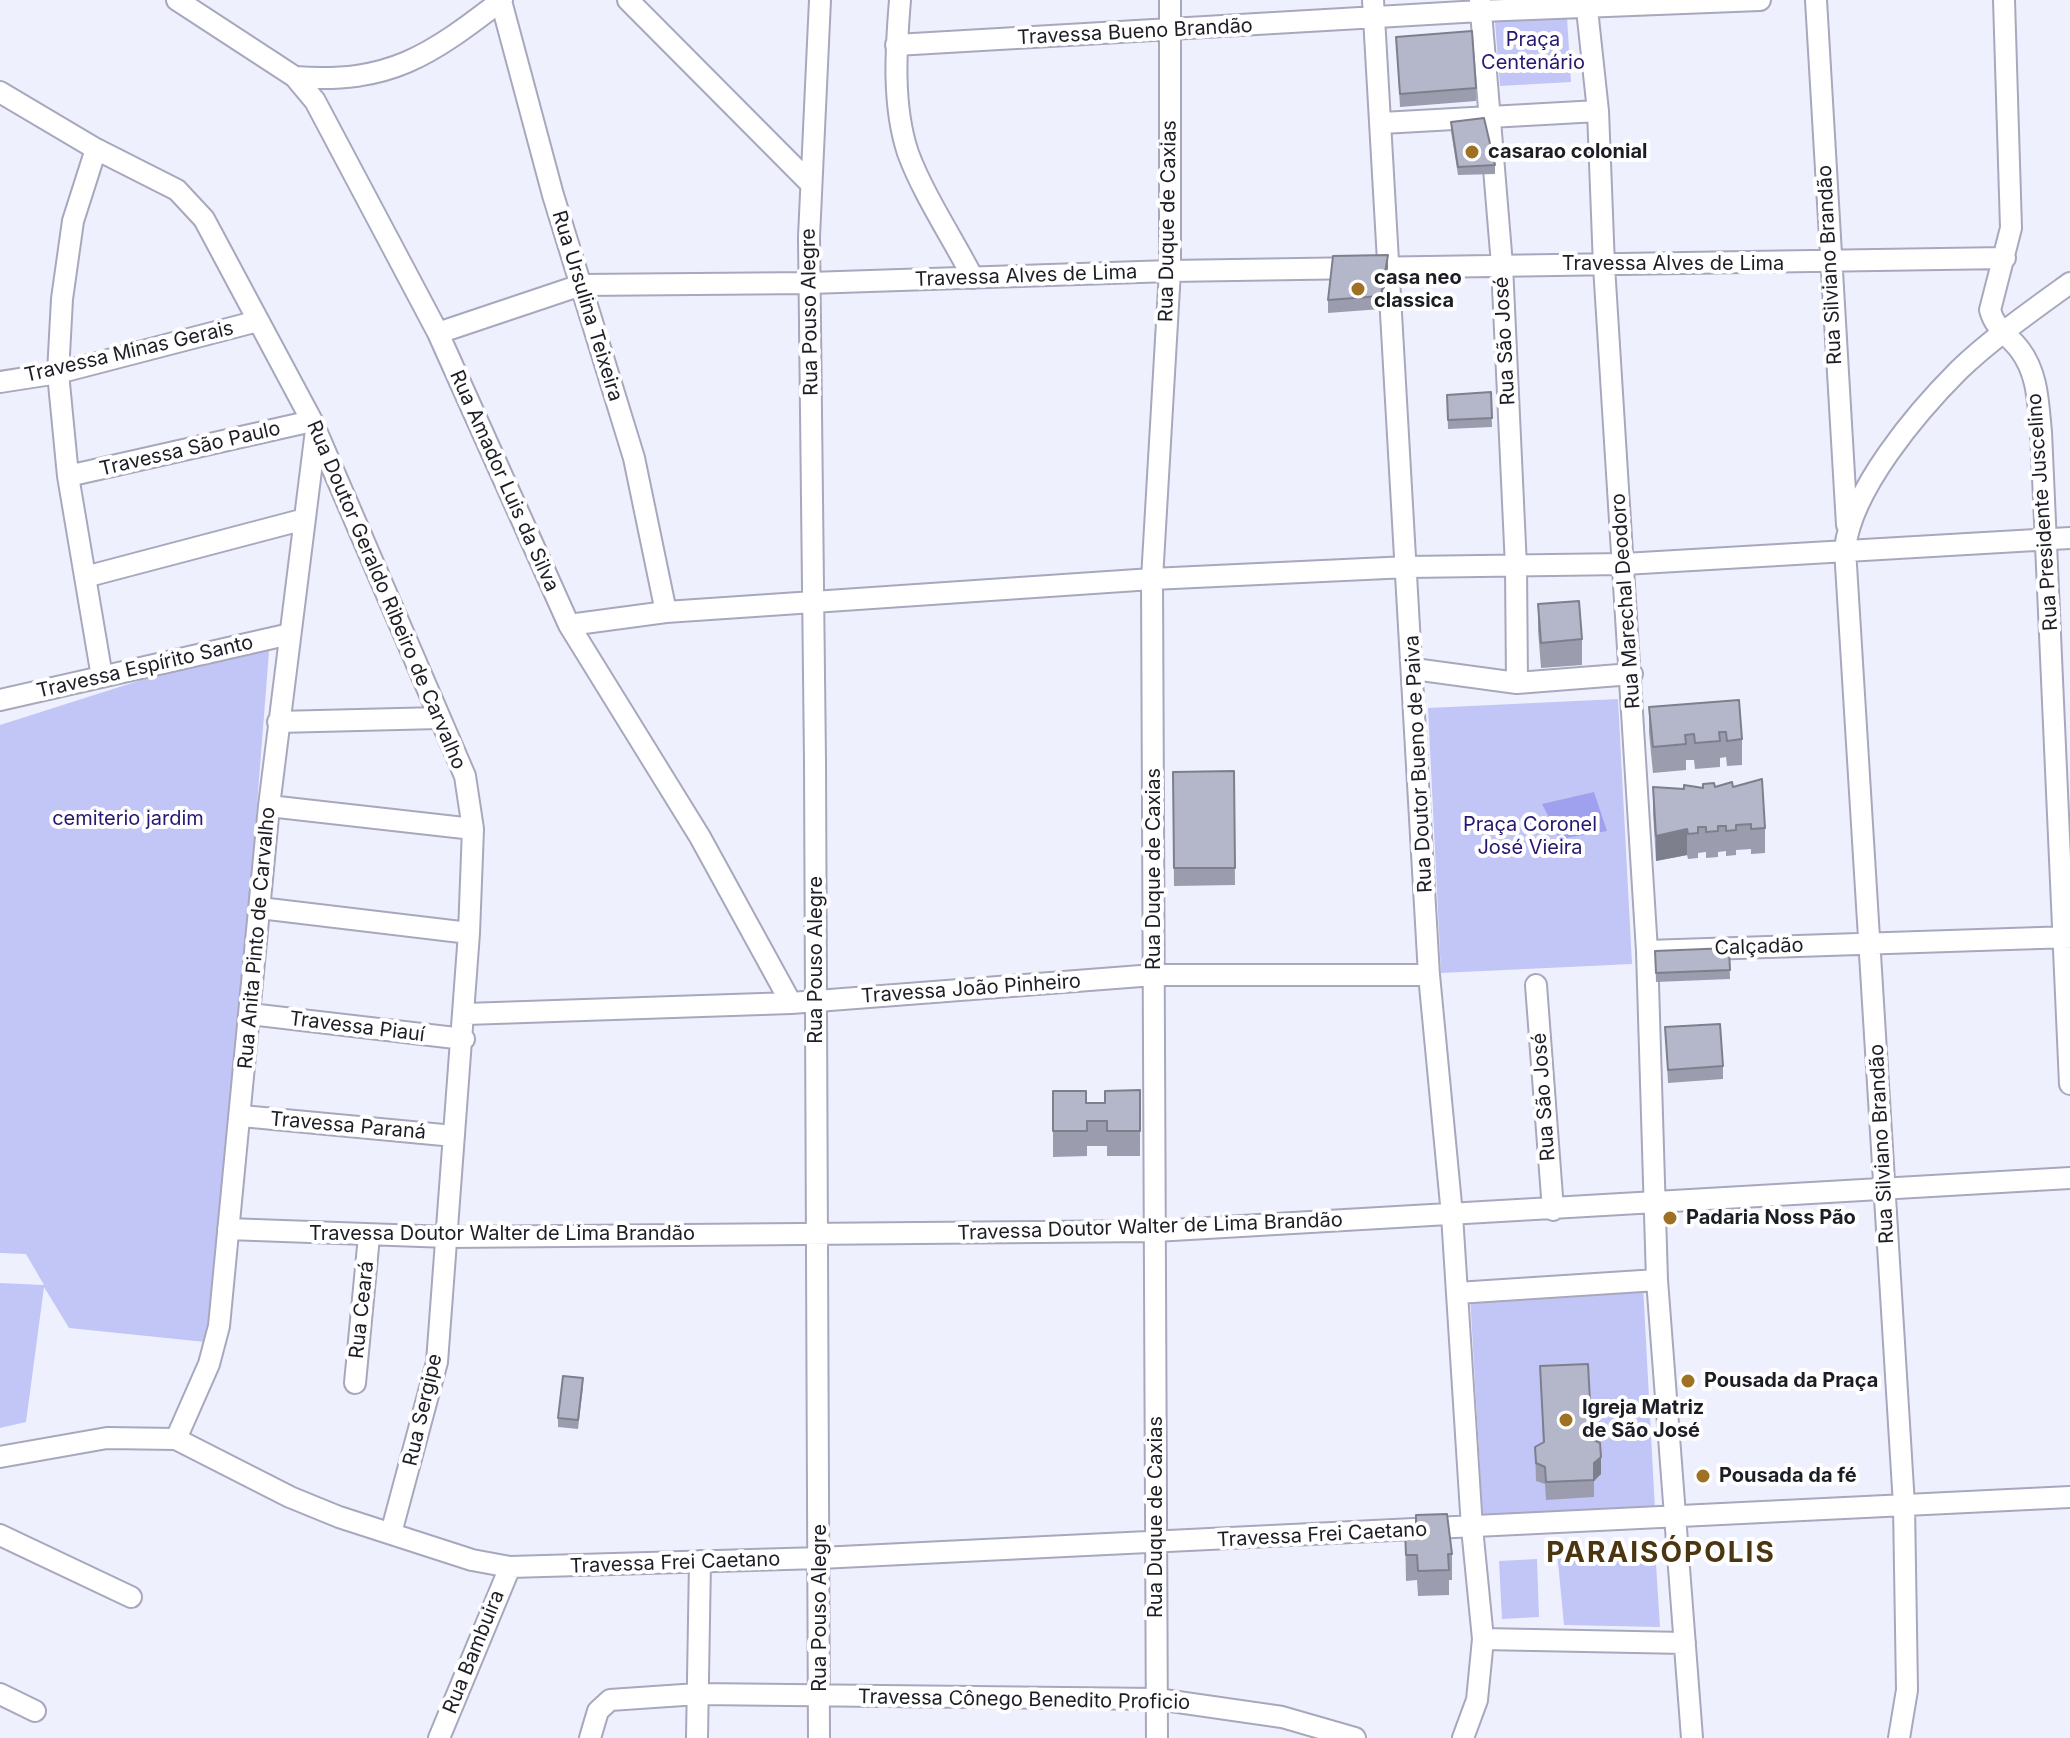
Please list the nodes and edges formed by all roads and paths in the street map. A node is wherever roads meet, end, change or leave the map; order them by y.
1 (177, 0) edge
2 (501, 0) edge
3 (628, 0) edge
4 (820, 0) edge
5 (900, 0) edge
6 (1170, 0) edge
7 (1760, 0) edge
8 (1816, 0) edge
9 (1586, 4) edge
10 (2008, 4) edge
11 (1480, 6) edge
12 (1374, 10) edge
13 (1169, 30) junction
14 (896, 45) junction
15 (295, 77) junction
16 (0, 92) edge
17 (1598, 111) junction
18 (1491, 115) junction
19 (1382, 123) junction
20 (96, 149) junction
21 (809, 182) junction
22 (2005, 258) junction
23 (1829, 263) junction
24 (1502, 265) junction
25 (1604, 266) junction
26 (1388, 268) junction
27 (1170, 271) junction
28 (973, 278) junction
29 (810, 283) junction
30 (2070, 283) edge
31 (581, 285) junction
32 (258, 321) junction
33 (438, 333) junction
34 (2004, 335) junction
35 (58, 373) junction
36 (0, 382) edge
37 (314, 425) junction
38 (68, 476) junction
39 (305, 519) junction
40 (2070, 538) edge
41 (1846, 539) junction
42 (2046, 540) junction
43 (1624, 564) junction
44 (1408, 567) junction
45 (1516, 567) junction
46 (85, 577) junction
47 (1152, 579) junction
48 (812, 604) junction
49 (666, 612) junction
50 (569, 625) junction
51 (290, 634) junction
52 (1414, 669) junction
53 (1632, 674) junction
54 (102, 677) junction
55 (1517, 683) junction
56 (0, 697) edge
57 (439, 718) junction
58 (278, 722) junction
59 (269, 806) junction
60 (473, 829) junction
61 (260, 908) junction
62 (469, 933) junction
63 (2067, 938) edge
64 (1870, 942) junction
65 (1647, 951) junction
66 (1154, 975) junction
67 (1429, 975) junction
68 (1536, 985) dead end
69 (815, 1001) junction
70 (791, 1003) junction
71 (250, 1014) junction
72 (466, 1014) junction
73 (464, 1039) junction
74 (2070, 1084) edge
75 (242, 1116) junction
76 (454, 1136) junction
77 (2070, 1178) edge
78 (1884, 1189) junction
79 (1655, 1203) junction
80 (1553, 1210) junction
81 (1452, 1215) junction
82 (228, 1229) junction
83 (1155, 1231) junction
84 (817, 1235) junction
85 (369, 1236) junction
86 (448, 1237) junction
87 (1657, 1280) junction
88 (1457, 1293) junction
89 (355, 1383) dead end
90 (176, 1439) junction
91 (0, 1457) edge
92 (2070, 1497) edge
93 (1904, 1505) junction
94 (1673, 1516) junction
95 (1472, 1528) junction
96 (391, 1533) junction
97 (0, 1535) edge
98 (1156, 1542) junction
99 (820, 1558) junction
100 (700, 1561) junction
101 (510, 1567) junction
102 (131, 1597) dead end
103 (1483, 1639) junction
104 (1685, 1643) junction
105 (0, 1694) edge
106 (698, 1694) junction
107 (820, 1695) junction
108 (1157, 1699) junction
109 (35, 1711) dead end
110 (439, 1738) edge
111 (590, 1738) edge
112 (697, 1738) edge
113 (819, 1738) edge
114 (1157, 1738) edge
115 (1355, 1738) edge
116 (1463, 1738) edge
117 (1692, 1738) edge
118 (1899, 1738) edge

1 - 15 street, Rua Amador Luis da Silva
2 - 15 street
2 - 31 street, Rua Ursulina Teixeira
3 - 21 street
4 - 21 street, Rua Pouso Alegre
5 - 14 street
6 - 13 street, Rua Duque de Caxias
7 - 9 street
8 - 23 street, Rua Silviano Brandão
9 - 11 street
9 - 17 street, Rua Marechal Deodoro
10 - 22 street
11 - 12 street
11 - 18 street, Rua São José
12 - 13 street, Travessa Bueno Brandão
12 - 19 street, Rua Doutor Bueno de Paiva
13 - 14 street, Travessa Bueno Brandão
13 - 27 street, Rua Duque de Caxias
14 - 28 street
15 - 33 street, Rua Amador Luis da Silva
16 - 20 street, Rua Doutor Geraldo Ribeiro de Carvalho
17 - 18 street
17 - 25 street, Rua Marechal Deodoro
18 - 19 street
18 - 24 street, Rua São José
19 - 26 street, Rua Doutor Bueno de Paiva
20 - 32 street, Rua Doutor Geraldo Ribeiro de Carvalho
20 - 35 street
21 - 29 street, Rua Pouso Alegre
22 - 23 street, Travessa Alves de Lima
22 - 34 street
23 - 25 street, Travessa Alves de Lima
23 - 41 street, Rua Silviano Brandão
24 - 25 street, Travessa Alves de Lima
24 - 26 street, Travessa Alves de Lima
24 - 45 street, Rua São José
25 - 43 street, Rua Marechal Deodoro
26 - 27 street, Travessa Alves de Lima
26 - 44 street, Rua Doutor Bueno de Paiva
27 - 28 street, Travessa Alves de Lima
27 - 47 street, Rua Duque de Caxias
28 - 29 street, Travessa Alves de Lima
29 - 31 street, Travessa Alves de Lima
29 - 48 street, Rua Pouso Alegre
30 - 34 street
31 - 33 street, Travessa Alves de Lima
31 - 49 street, Rua Ursulina Teixeira
32 - 35 street, Travessa Minas Gerais
32 - 37 street, Rua Doutor Geraldo Ribeiro de Carvalho
33 - 50 street, Rua Amador Luis da Silva
34 - 41 street
34 - 42 street, Rua Presidente Juscelino
35 - 36 street, Travessa Minas Gerais
35 - 38 street
37 - 38 street, Travessa São Paulo
37 - 39 street, Rua Anita Pinto de Carvalho
37 - 57 street, Rua Doutor Geraldo Ribeiro de Carvalho
38 - 46 street
39 - 46 street
39 - 51 street, Rua Anita Pinto de Carvalho
40 - 42 street
41 - 42 street
41 - 43 street
41 - 64 street, Rua Silviano Brandão
42 - 63 street, Rua Presidente Juscelino
43 - 45 street
43 - 53 street, Rua Marechal Deodoro
44 - 45 street
44 - 47 street
44 - 52 street, Rua Doutor Bueno de Paiva
45 - 55 street, Rua São José
46 - 54 street
47 - 48 street
47 - 66 street, Rua Duque de Caxias
48 - 49 street
48 - 69 street, Rua Pouso Alegre
49 - 50 street
50 - 70 street, Rua Amador Luis da Silva
51 - 54 street, Travessa Espírito Santo
51 - 58 street, Rua Anita Pinto de Carvalho
52 - 55 street
52 - 67 street, Rua Doutor Bueno de Paiva
53 - 55 street
53 - 65 street, Rua Marechal Deodoro
54 - 56 street, Travessa Espírito Santo
57 - 58 street
57 - 60 street, Rua Doutor Geraldo Ribeiro de Carvalho
58 - 59 street, Rua Anita Pinto de Carvalho
59 - 60 street
59 - 61 street, Rua Anita Pinto de Carvalho
60 - 62 street, Rua Doutor Geraldo Ribeiro de Carvalho
61 - 62 street
61 - 71 street, Rua Anita Pinto de Carvalho
62 - 72 street, Rua Doutor Geraldo Ribeiro de Carvalho
63 - 64 street, Calçadão
63 - 74 street, Rua Presidente Juscelino
64 - 65 street, Calçadão
64 - 78 street, Rua Silviano Brandão
65 - 79 street, Rua Marechal Deodoro
66 - 67 street, Travessa João Pinheiro
66 - 69 street, Travessa João Pinheiro
66 - 83 street, Rua Duque de Caxias
67 - 81 street, Rua Doutor Bueno de Paiva
68 - 80 street, Rua São José
69 - 70 street, Travessa João Pinheiro
69 - 84 street, Rua Pouso Alegre
70 - 72 street, Travessa João Pinheiro
71 - 73 street, Travessa Piauí
71 - 75 street, Rua Anita Pinto de Carvalho
72 - 73 street, Rua Doutor Geraldo Ribeiro de Carvalho
73 - 76 street, Rua Doutor Geraldo Ribeiro de Carvalho
75 - 76 street, Travessa Paraná
75 - 82 street, Rua Anita Pinto de Carvalho
76 - 86 street, Rua Doutor Geraldo Ribeiro de Carvalho
77 - 78 street, Travessa Doutor Walter de Lima Brandão
78 - 79 street, Travessa Doutor Walter de Lima Brandão
78 - 93 street, Rua Silviano Brandão
79 - 80 street, Travessa Doutor Walter de Lima Brandão
79 - 87 street, Rua Marechal Deodoro
80 - 81 street, Travessa Doutor Walter de Lima Brandão
81 - 83 street, Travessa Doutor Walter de Lima Brandão
81 - 88 street, Rua Doutor Bueno de Paiva
82 - 85 street, Travessa Doutor Walter de Lima Brandão
82 - 90 street, Rua Anita Pinto de Carvalho
83 - 84 street, Travessa Doutor Walter de Lima Brandão
83 - 98 street, Rua Duque de Caxias
84 - 86 street, Travessa Doutor Walter de Lima Brandão
84 - 99 street, Rua Pouso Alegre
85 - 86 street, Travessa Doutor Walter de Lima Brandão
85 - 89 street, Rua Ceará
86 - 96 street, Rua Sergipe
87 - 88 street
87 - 94 street, Rua Marechal Deodoro
88 - 95 street, Rua Doutor Bueno de Paiva
90 - 91 street, Travessa Frei Caetano
90 - 96 street, Travessa Frei Caetano
92 - 93 street
93 - 94 street
93 - 118 street, Rua Silviano Brandão
94 - 95 street, Travessa Frei Caetano
94 - 104 street, Rua Marechal Deodoro
95 - 98 street, Travessa Frei Caetano
95 - 103 street, Rua Doutor Bueno de Paiva
96 - 101 street, Travessa Frei Caetano
97 - 102 street
98 - 99 street, Travessa Frei Caetano
98 - 108 street, Rua Duque de Caxias
99 - 100 street, Travessa Frei Caetano
99 - 107 street, Rua Pouso Alegre
100 - 101 street, Travessa Frei Caetano
100 - 106 street
101 - 110 street, Rua Bambuira
103 - 104 street
103 - 116 street, Rua Doutor Bueno de Paiva
104 - 117 street, Rua Marechal Deodoro
105 - 109 street
106 - 107 street, Travessa Cônego Benedito Proficio
106 - 111 street, Travessa Cônego Benedito Proficio
106 - 112 street
107 - 108 street, Travessa Cônego Benedito Proficio
107 - 113 street, Rua Pouso Alegre
108 - 114 street, Rua Duque de Caxias
108 - 115 street, Travessa Cônego Benedito Proficio

